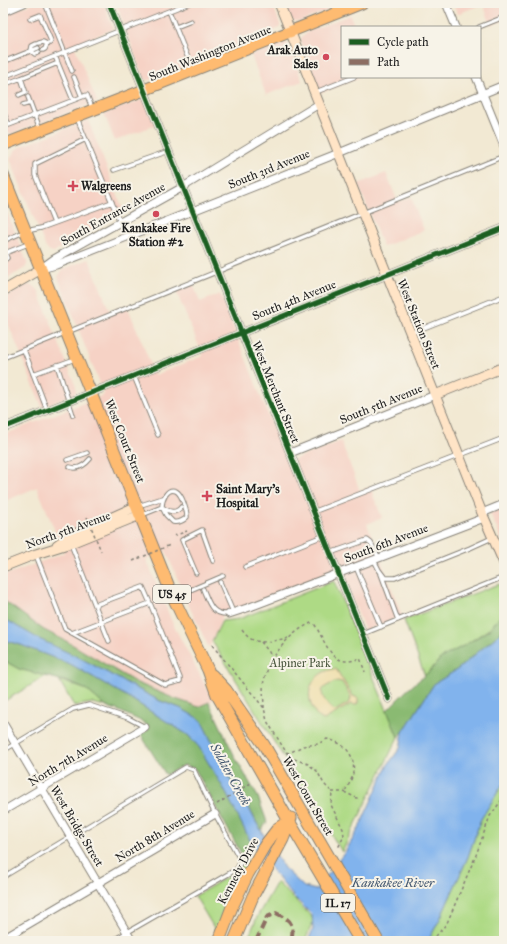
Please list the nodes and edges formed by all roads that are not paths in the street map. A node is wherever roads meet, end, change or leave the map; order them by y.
1 (24, 3) edge
2 (45, 3) edge
3 (109, 3) edge
4 (189, 3) edge
5 (279, 3) edge
6 (362, 3) edge
7 (446, 3) edge
8 (169, 11) junction
9 (3, 12) edge
10 (48, 12) junction
11 (40, 15) junction
12 (504, 17) edge
13 (30, 19) dead end
14 (190, 21) dead end
15 (176, 26) junction
16 (456, 26) edge
17 (481, 26) edge
18 (120, 30) junction
19 (290, 32) junction
20 (49, 44) junction
21 (39, 47) junction
22 (65, 53) junction
23 (55, 56) junction
24 (3, 62) edge
25 (58, 63) junction
26 (72, 71) dead end
27 (194, 71) junction
28 (3, 76) edge
29 (20, 78) junction
30 (74, 78) dead end
31 (352, 78) edge
32 (476, 78) edge
33 (5, 84) edge
34 (504, 85) edge
35 (144, 90) junction
36 (315, 93) junction
37 (482, 93) junction
38 (19, 95) dead end
39 (28, 97) dead end
40 (82, 97) junction
41 (73, 100) junction
42 (30, 102) junction
43 (319, 104) junction
44 (23, 105) dead end
45 (8, 110) dead end
46 (92, 110) junction
47 (3, 112) edge
48 (34, 115) junction
49 (77, 116) junction
50 (40, 130) junction
51 (86, 140) junction
52 (3, 145) edge
53 (504, 146) edge
54 (169, 151) junction
55 (339, 153) junction
56 (504, 156) edge
57 (114, 170) dead end
58 (4, 178) edge
59 (183, 187) junction
60 (8, 201) edge
61 (112, 202) junction
62 (193, 212) junction
63 (363, 214) junction
64 (120, 222) junction
65 (54, 223) junction
66 (504, 228) edge
67 (26, 231) junction
68 (3, 241) edge
69 (31, 243) junction
70 (3, 248) edge
71 (5, 253) junction
72 (3, 261) edge
73 (41, 269) junction
74 (217, 272) junction
75 (387, 274) junction
76 (3, 291) edge
77 (504, 296) edge
78 (241, 332) junction
79 (67, 333) junction
80 (410, 334) junction
81 (24, 350) junction
82 (3, 358) edge
83 (78, 358) junction
84 (57, 365) junction
85 (504, 367) edge
86 (33, 374) junction
87 (134, 376) junction
88 (91, 393) junction
89 (435, 395) junction
90 (68, 402) junction
91 (47, 411) junction
92 (73, 415) dead end
93 (3, 428) edge
94 (158, 435) dead end
95 (504, 438) edge
96 (87, 453) dead end
97 (290, 453) junction
98 (459, 456) junction
99 (90, 459) dead end
100 (67, 460) dead end
101 (70, 467) dead end
102 (163, 498) junction
103 (504, 504) edge
104 (162, 507) junction
105 (181, 507) dead end
106 (139, 511) junction
107 (314, 512) junction
108 (483, 515) junction
109 (323, 536) junction
110 (493, 537) junction
111 (71, 543) junction
112 (52, 548) junction
113 (330, 553) junction
114 (36, 554) junction
115 (376, 559) junction
116 (213, 562) dead end
117 (504, 562) edge
118 (3, 567) edge
119 (245, 567) dead end
120 (356, 567) junction
121 (379, 570) junction
122 (196, 573) dead end
123 (338, 574) junction
124 (223, 576) dead end
125 (504, 578) edge
126 (220, 582) dead end
127 (203, 589) dead end
128 (173, 597) junction
129 (150, 603) junction
130 (95, 605) junction
131 (231, 613) junction
132 (398, 620) junction
133 (101, 621) junction
134 (381, 627) junction
135 (72, 633) junction
136 (363, 634) junction
137 (109, 641) dead end
138 (208, 670) junction
139 (389, 699) dead end
140 (3, 723) edge
141 (145, 727) joint
142 (15, 744) junction
143 (3, 751) edge
144 (42, 788) junction
145 (299, 807) junction
146 (3, 811) edge
147 (215, 814) junction
148 (289, 821) junction
149 (70, 837) junction
150 (3, 877) edge
151 (98, 883) junction
152 (127, 932) junction
153 (3, 939) edge
154 (112, 941) edge
155 (132, 941) edge
156 (219, 941) edge
157 (234, 941) edge
158 (360, 941) edge
159 (378, 941) edge

1 - 9 street
2 - 10 lane
3 - 18 street, West Merchant Street
4 - 8 lane
5 - 19 main road, West Station Street
6 - 19 main road, South Washington Avenue
7 - 16 street
8 - 15 lane
8 - 18 lane
10 - 11 lane
10 - 22 lane
11 - 13 lane
11 - 20 lane
12 - 17 lane
14 - 15 lane
15 - 27 lane
18 - 22 lane
18 - 35 street, West Merchant Street
19 - 27 main road, South Washington Avenue
19 - 36 main road, West Station Street
20 - 21 lane
20 - 21 lane
21 - 24 lane
22 - 23 lane
22 - 26 lane
23 - 25 lane
23 - 28 lane
25 - 29 lane
25 - 41 lane
27 - 35 main road, South Washington Avenue
28 - 33 lane
29 - 33 lane
29 - 38 lane
30 - 40 lane
31 - 36 lane
32 - 37 street
34 - 37 street, South 3rd Avenue
35 - 46 main road, South Washington Avenue
35 - 54 street, West Merchant Street
36 - 43 main road, West Station Street
37 - 53 street
37 - 55 street, South 3rd Avenue
39 - 42 lane
40 - 41 lane
40 - 46 lane
41 - 48 lane
42 - 44 lane
42 - 48 lane
43 - 55 main road, West Station Street
43 - 59 street, South Entrance Avenue
45 - 47 lane
46 - 49 main road, South Washington Avenue
47 - 48 lane
48 - 50 lane
49 - 50 main road, South Washington Avenue
49 - 51 lane
50 - 52 main road, South Washington Avenue
51 - 61 lane
51 - 65 lane
54 - 57 lane
54 - 59 street, West Merchant Street
55 - 62 street, South 3rd Avenue
55 - 63 main road, West Station Street
56 - 63 lane
58 - 60 main road, West Court Street / US 45
59 - 62 street, West Merchant Street
59 - 64 street, South Entrance Avenue
60 - 67 main road, West Court Street / US 45
61 - 64 lane
61 - 65 lane
62 - 73 street, South 3rd Avenue
62 - 74 street, West Merchant Street
63 - 74 lane
63 - 75 main road, West Station Street
64 - 73 street, South Entrance Avenue
65 - 67 lane
66 - 75 street, South 4th Avenue
67 - 68 lane
67 - 69 main road, West Court Street / US 45
69 - 71 lane
69 - 73 main road, West Court Street / US 45
70 - 71 lane
71 - 72 lane
73 - 76 main road
73 - 79 main road, West Court Street / US 45
74 - 78 street, West Merchant Street
74 - 79 lane
75 - 78 street, South 4th Avenue
75 - 80 main road, West Station Street
77 - 80 lane
78 - 87 street, South 4th Avenue
78 - 97 street, West Merchant Street
79 - 81 lane
79 - 83 main road, West Court Street / US 45
80 - 89 main road, West Station Street
81 - 82 lane
81 - 86 lane
83 - 84 lane
83 - 88 main road, West Court Street / US 45
84 - 86 lane
84 - 90 lane
85 - 89 main road, South 5th Avenue
86 - 91 lane
87 - 88 street, South 4th Avenue
87 - 94 lane
88 - 90 street, South 4th Avenue
88 - 106 main road, West Court Street / US 45
89 - 97 street, South 5th Avenue
89 - 98 main road, West Station Street
90 - 91 street, South 4th Avenue
90 - 92 lane
91 - 93 street, South 4th Avenue
95 - 98 lane
96 - 100 lane
97 - 107 street, West Merchant Street
98 - 107 lane
98 - 108 main road, West Station Street
99 - 101 lane
102 - 104 lane
102 - 104 lane
102 - 106 lane
103 - 108 street, South 6th Avenue
104 - 105 lane
104 - 106 lane
106 - 111 main road, North 5th Avenue
106 - 112 main road
106 - 128 main road, West Court Street / US 45
107 - 109 street, West Merchant Street
108 - 110 main road, West Station Street
108 - 115 street, South 6th Avenue
109 - 113 street, West Merchant Street
109 - 119 lane
110 - 117 main road, West Station Street
110 - 121 lane
111 - 112 main road, North 5th Avenue
111 - 130 lane
112 - 114 main road, North 5th Avenue
113 - 115 lane
113 - 123 street, West Merchant Street
114 - 118 main road, North 5th Avenue
114 - 135 lane
115 - 120 street, South 6th Avenue
115 - 121 lane
116 - 122 lane
120 - 123 street, South 6th Avenue
120 - 134 lane
121 - 132 lane
123 - 131 street, South 6th Avenue
123 - 136 street, West Merchant Street
124 - 128 lane
125 - 132 lane
126 - 131 lane
127 - 131 lane
128 - 138 main road, West Court Street / US 45
129 - 130 lane
129 - 133 lane
129 - 135 lane
130 - 133 lane
132 - 134 lane
133 - 135 lane
133 - 137 lane
134 - 136 lane
136 - 139 street, West Merchant Street
138 - 145 main road, West Court Street / US 45
138 - 148 main road, West Court Street / US 45
140 - 142 street, West Bridge Street
141 - 142 lane
141 - 144 street, North 7th Avenue
142 - 143 lane
142 - 144 street, West Bridge Street
144 - 146 street, North 7th Avenue
144 - 149 street, West Bridge Street
145 - 148 main road, Kennedy Drive
145 - 159 main road, West Court Street / IL 17
147 - 149 lane
147 - 151 street, North 8th Avenue
147 - 152 lane
148 - 156 main road, Kennedy Drive
148 - 157 main road, Kennedy Drive
148 - 158 main road, West Court Street / IL 17
149 - 150 lane
149 - 151 street, West Bridge Street
151 - 152 street, West Bridge Street
151 - 153 street, North 8th Avenue
152 - 154 lane
152 - 155 street, West Bridge Street

